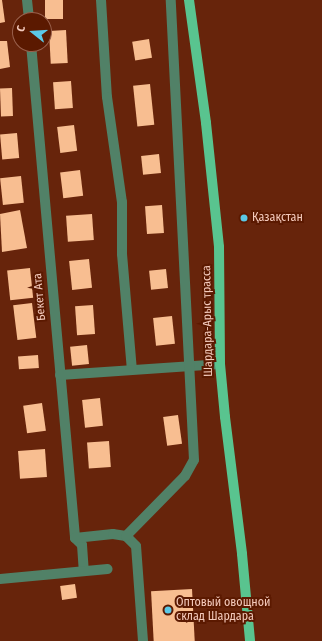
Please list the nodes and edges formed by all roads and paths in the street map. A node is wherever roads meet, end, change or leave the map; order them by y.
1 (27, 0) edge
2 (101, 0) edge
3 (171, 0) edge
4 (189, 0) edge
5 (28, 12) edge
6 (32, 52) edge
7 (220, 364) junction
8 (190, 367) junction
9 (132, 370) junction
10 (60, 375) junction
11 (126, 536) junction
12 (78, 541) junction
13 (108, 569) dead end
14 (84, 571) junction
15 (0, 579) edge
16 (143, 641) edge
17 (250, 641) edge

1 - 5 street
2 - 9 street
3 - 8 street
4 - 7 main road, Шардара-Арыс трасса
6 - 10 street, Бекет Ата
7 - 8 street
7 - 17 main road, Шардара-Арыс трасса
8 - 9 street
8 - 11 street
9 - 10 street
10 - 12 street, Бекет Ата
11 - 12 street
11 - 16 street
12 - 14 street, Бекет Ата
13 - 14 street
14 - 15 street

